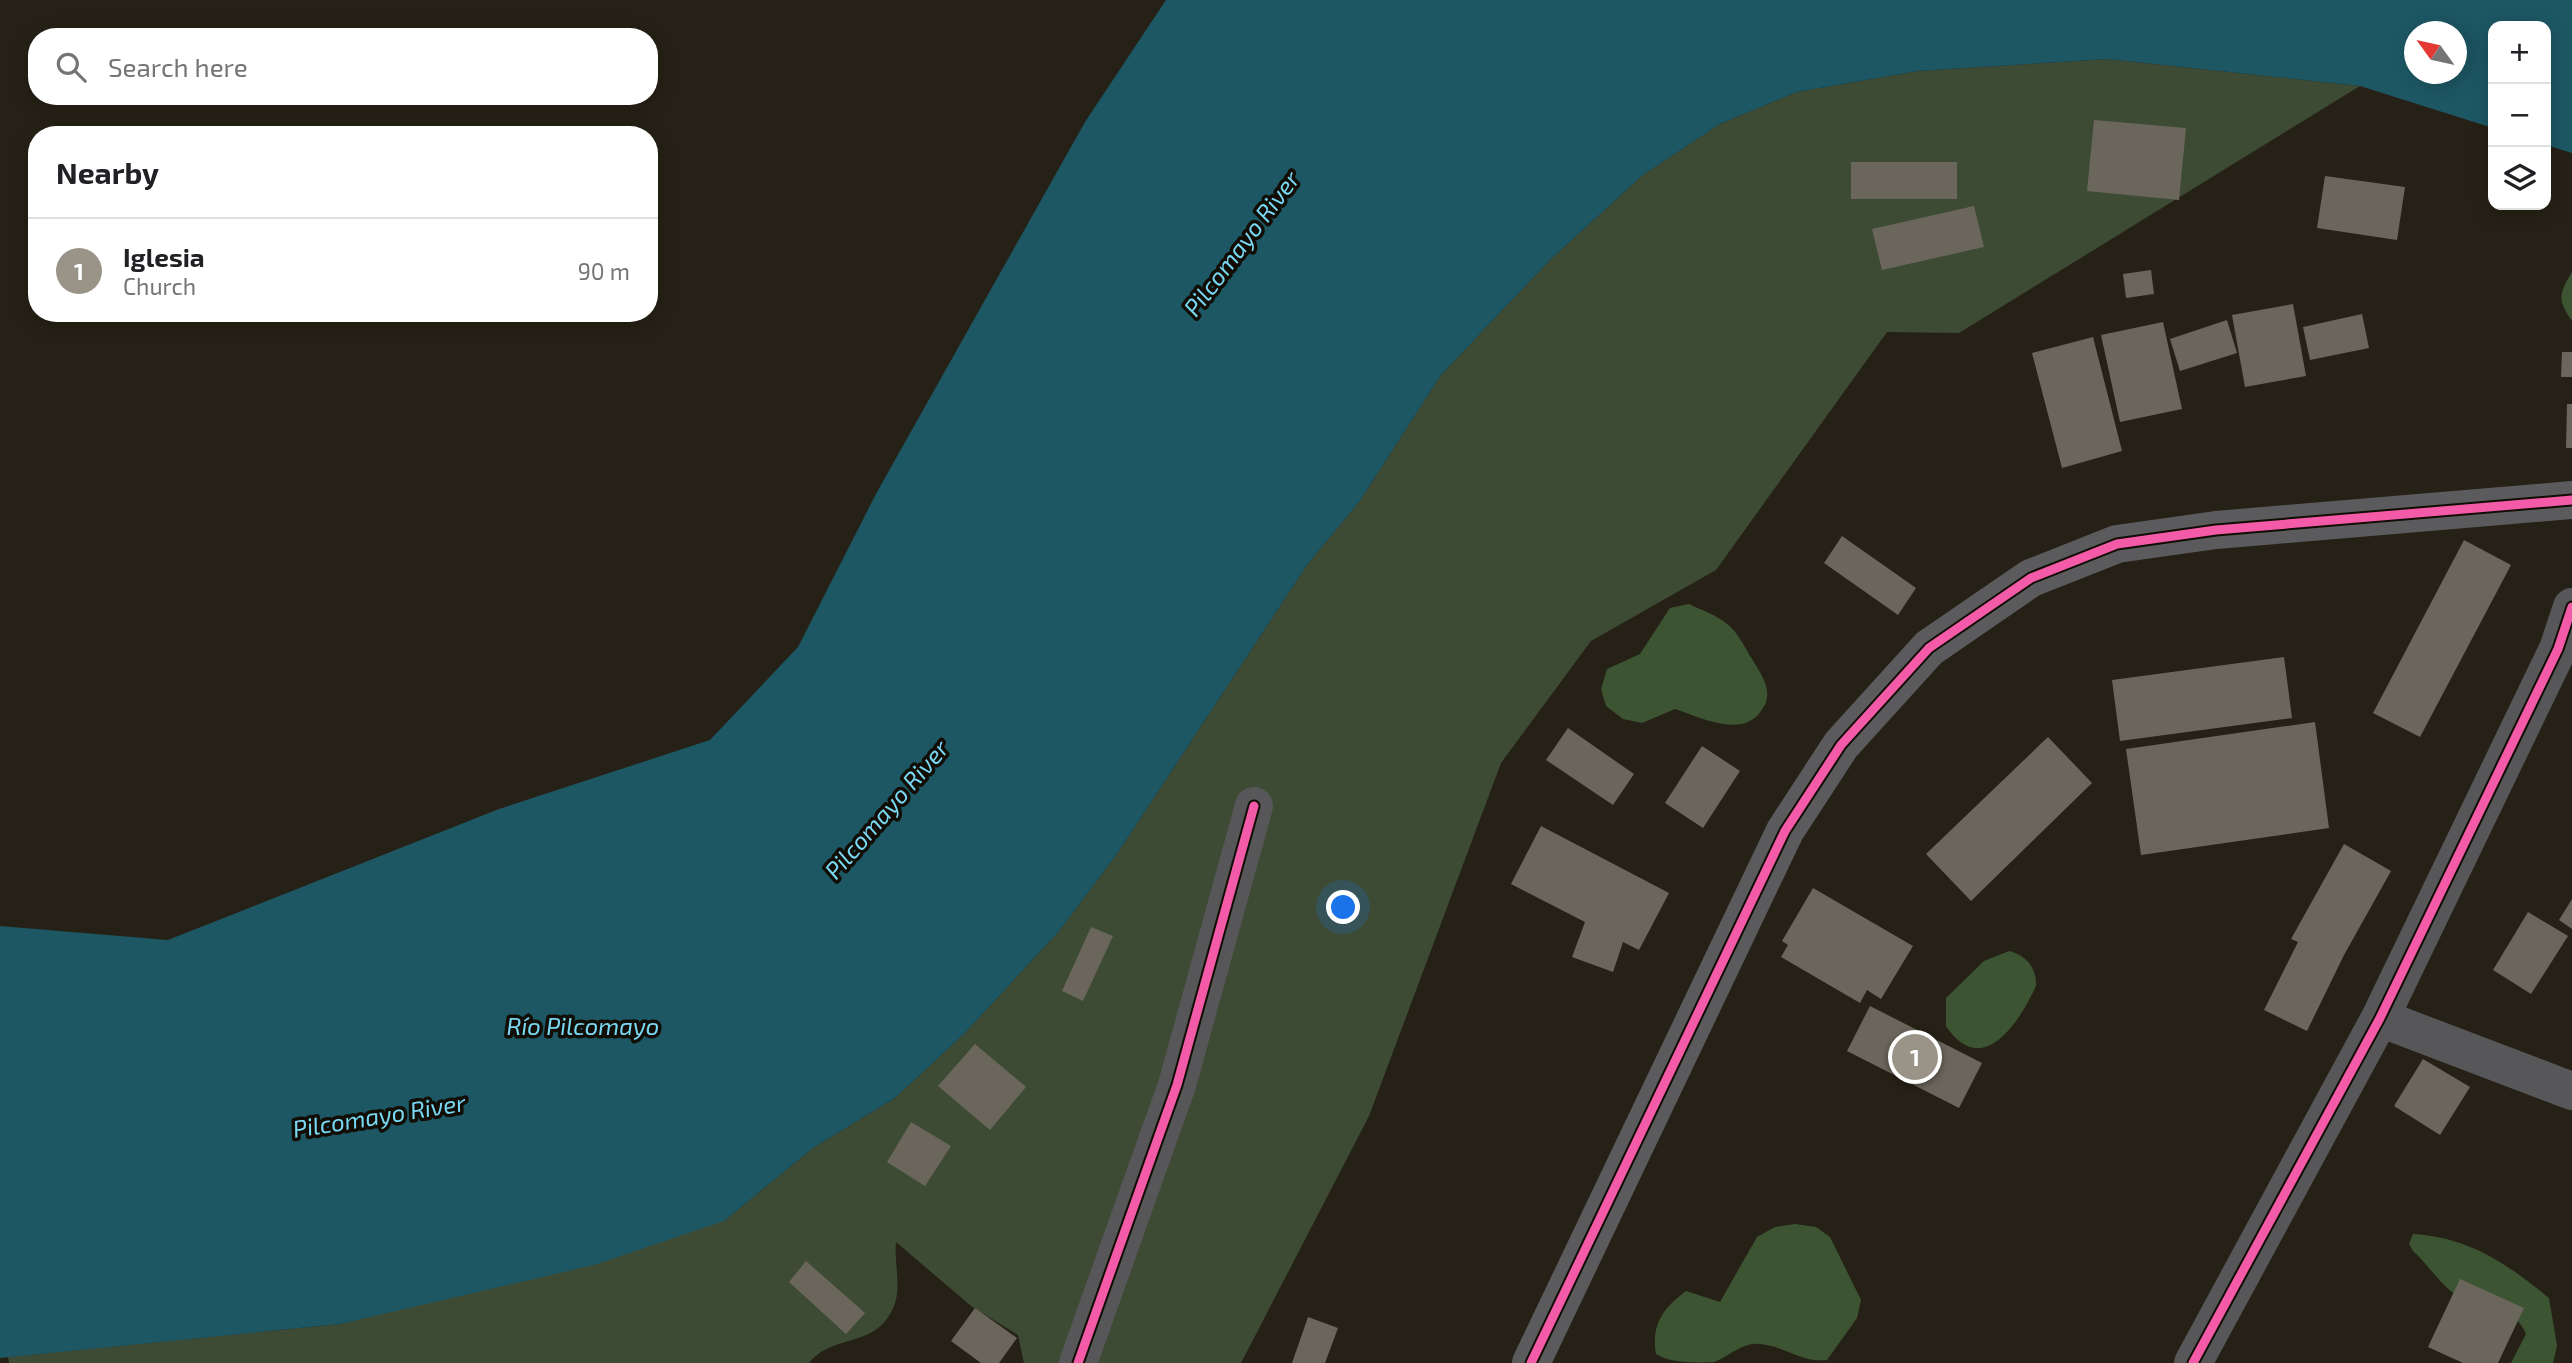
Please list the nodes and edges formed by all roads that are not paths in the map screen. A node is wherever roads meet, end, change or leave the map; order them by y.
1 (2572, 500) edge
2 (2572, 607) edge
3 (1254, 806) dead end
4 (2380, 1018) junction
5 (2572, 1091) edge
6 (1078, 1363) edge
7 (1531, 1363) edge
8 (2193, 1363) edge

1 - 7 street
2 - 4 street
3 - 6 street
4 - 5 street
4 - 8 street

